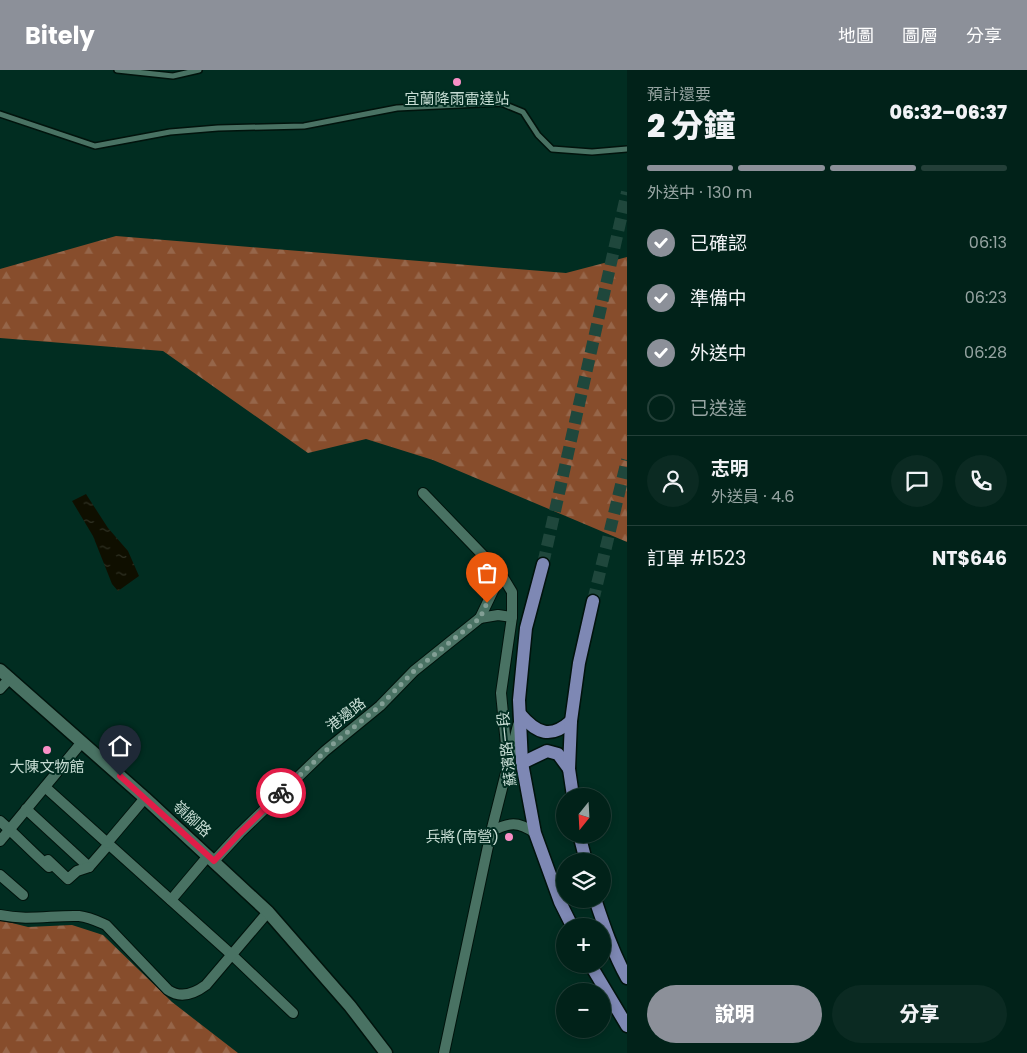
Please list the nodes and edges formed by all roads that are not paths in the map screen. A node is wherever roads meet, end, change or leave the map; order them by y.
1 (117, 70) edge
2 (199, 70) edge
3 (0, 114) edge
4 (627, 149) edge
5 (423, 493) dead end
6 (543, 564) tunnel mouth
7 (501, 574) junction
8 (593, 601) tunnel mouth
9 (512, 617) junction
10 (480, 618) junction
11 (5, 674) edge
12 (0, 689) edge
13 (520, 714) junction
14 (572, 721) junction
15 (82, 742) junction
16 (522, 763) junction
17 (508, 764) junction
18 (569, 769) junction
19 (45, 787) junction
20 (572, 788) edge
21 (145, 798) junction
22 (26, 810) junction
23 (0, 821) edge
24 (10, 830) junction
25 (491, 832) junction
26 (535, 833) junction
27 (0, 841) edge
28 (108, 844) junction
29 (38, 851) dead end
30 (211, 859) junction
31 (49, 867) dead end
32 (89, 867) junction
33 (0, 875) edge
34 (23, 895) dead end
35 (171, 900) junction
36 (598, 908) edge
37 (268, 912) junction
38 (0, 915) edge
39 (568, 918) edge
40 (232, 955) junction
41 (595, 973) edge
42 (627, 978) edge
43 (293, 1013) dead end
44 (627, 1026) edge
45 (386, 1053) edge
46 (444, 1053) edge

1 - 2 lane
3 - 4 lane
5 - 7 street
6 - 13 main road, 蘇濱路一段
7 - 9 street
7 - 10 street
8 - 14 main road
9 - 10 street
9 - 17 street
10 - 30 street, 港邊路
11 - 12 street
11 - 15 street, 嶺腳路
13 - 14 main road
13 - 16 main road, 蘇濱路一段
13 - 17 street
14 - 18 main road
15 - 19 street
15 - 21 street, 嶺腳路
16 - 18 main road
16 - 26 main road, 蘇濱路一段
17 - 25 street
18 - 20 main road
19 - 22 street
19 - 28 street
21 - 28 street
21 - 30 street, 嶺腳路
22 - 24 street
22 - 32 street
23 - 24 street
24 - 27 street
24 - 31 street
25 - 26 street
25 - 46 street
26 - 39 main road, 蘇濱路一段
28 - 32 street
28 - 35 street
29 - 32 street
30 - 35 street, 港邊路
30 - 37 street, 嶺腳路
33 - 34 street
35 - 40 street
36 - 42 main road
37 - 40 street
37 - 45 street, 嶺腳路
38 - 40 street
40 - 43 street
41 - 44 main road

